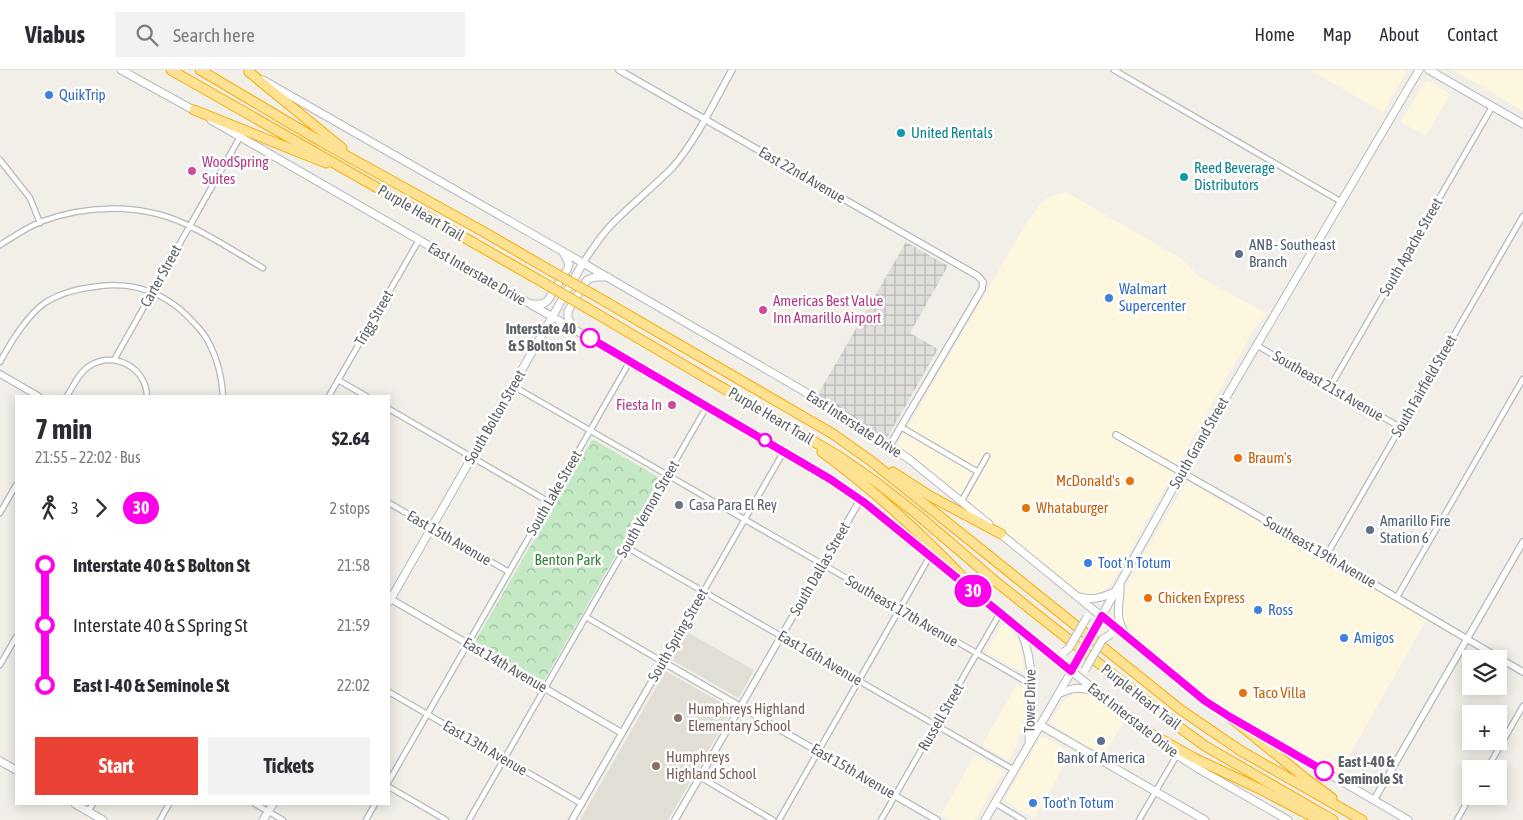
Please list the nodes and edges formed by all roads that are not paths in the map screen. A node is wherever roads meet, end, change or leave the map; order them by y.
1 (121, 70) edge
2 (171, 70) edge
3 (200, 70) edge
4 (619, 70) edge
5 (732, 70) edge
6 (1114, 70) edge
7 (1419, 70) edge
8 (1429, 70) edge
9 (1440, 70) edge
10 (247, 71) edge
11 (1446, 80) junction
12 (1492, 107) junction
13 (194, 110) junction
14 (704, 119) junction
15 (1523, 124) edge
16 (240, 137) junction
17 (0, 160) edge
18 (360, 163) junction
19 (347, 170) junction
20 (1340, 201) junction
21 (1523, 216) edge
22 (40, 222) junction
23 (190, 226) junction
24 (419, 240) junction
25 (0, 245) edge
26 (562, 250) junction
27 (583, 263) junction
28 (263, 268) dead end
29 (608, 277) junction
30 (152, 292) junction
31 (530, 304) junction
32 (552, 317) junction
33 (576, 330) junction
34 (1256, 345) junction
35 (114, 360) junction
36 (0, 362) edge
37 (630, 362) junction
38 (0, 374) edge
39 (1523, 379) edge
40 (338, 380) junction
41 (513, 386) junction
42 (1330, 387) junction
43 (36, 395) edge
44 (68, 395) edge
45 (148, 395) edge
46 (223, 395) edge
47 (330, 395) edge
48 (364, 395) edge
49 (708, 406) junction
50 (390, 410) edge
51 (784, 423) junction
52 (901, 427) junction
53 (1400, 427) junction
54 (590, 431) junction
55 (1116, 435) dead end
56 (890, 445) junction
57 (784, 451) junction
58 (857, 451) junction
59 (987, 456) dead end
60 (472, 457) junction
61 (978, 472) junction
62 (1182, 472) junction
63 (667, 476) junction
64 (15, 487) edge
65 (860, 500) junction
66 (549, 502) junction
67 (961, 502) junction
68 (390, 504) edge
69 (0, 513) edge
70 (745, 520) junction
71 (432, 528) junction
72 (1001, 534) junction
73 (1523, 542) edge
74 (626, 547) junction
75 (930, 556) junction
76 (1326, 556) junction
77 (822, 565) junction
78 (509, 572) junction
79 (1120, 584) junction
80 (704, 591) junction
81 (1116, 592) junction
82 (1075, 595) junction
83 (1397, 597) junction
84 (390, 598) edge
85 (390, 601) edge
86 (986, 602) junction
87 (1087, 604) junction
88 (900, 609) junction
89 (1000, 613) junction
90 (586, 617) junction
91 (1100, 619) junction
92 (1020, 629) junction
93 (1124, 635) junction
94 (781, 636) junction
95 (15, 639) edge
96 (1467, 639) junction
97 (468, 644) junction
98 (1048, 652) junction
99 (978, 654) junction
100 (663, 662) junction
101 (0, 665) edge
102 (1073, 668) junction
103 (1523, 672) edge
104 (859, 681) junction
105 (1086, 682) junction
106 (1032, 685) junction
107 (545, 688) junction
108 (1098, 692) junction
109 (390, 693) edge
110 (1058, 694) junction
111 (741, 706) junction
112 (1523, 706) edge
113 (427, 714) junction
114 (1230, 717) junction
115 (936, 725) junction
116 (1040, 725) junction
117 (1143, 728) junction
118 (622, 733) junction
119 (1028, 745) junction
120 (818, 752) junction
121 (1176, 755) junction
122 (505, 758) junction
123 (1492, 760) edge
124 (0, 761) edge
125 (15, 769) edge
126 (1014, 770) junction
127 (700, 777) junction
128 (390, 778) edge
129 (390, 788) edge
130 (1155, 791) junction
131 (896, 796) junction
132 (1374, 800) junction
133 (994, 803) junction
134 (582, 804) junction
135 (77, 805) edge
136 (92, 805) edge
137 (169, 805) edge
138 (257, 805) edge
139 (271, 805) edge
140 (375, 805) edge
141 (1465, 805) edge
142 (88, 811) junction
143 (268, 811) junction
144 (1360, 819) edge
145 (103, 820) edge
146 (160, 820) edge
147 (263, 820) edge
148 (283, 820) edge
149 (366, 820) edge
150 (446, 820) edge
151 (469, 820) edge
152 (572, 820) edge
153 (675, 820) edge
154 (773, 820) edge
155 (779, 820) edge
156 (882, 820) edge
157 (938, 820) edge
158 (985, 820) edge
159 (1024, 820) edge
160 (1139, 820) edge
161 (1205, 820) edge
162 (1288, 820) edge
163 (1319, 820) edge
164 (1333, 820) edge
165 (1408, 820) edge
166 (1457, 820) edge

1 - 13 main road, East Interstate Drive
2 - 19 highway, Purple Heart Trail
3 - 18 highway, Purple Heart Trail
4 - 14 street, East 22nd Avenue
5 - 14 street, South Bolton Street
6 - 20 street
7 - 20 main road, South Grand Street
8 - 11 main road
9 - 11 main road
10 - 18 highway
10 - 26 main road, East Interstate Drive
11 - 12 main road
12 - 15 main road
12 - 42 street, South Apache Street
13 - 16 main road, East Interstate Drive
13 - 19 highway
14 - 27 street, South Bolton Street
14 - 52 street, East 22nd Avenue
16 - 23 street, Carter Street
16 - 24 main road, East Interstate Drive
17 - 22 street
18 - 58 highway, Purple Heart Trail, bridge
19 - 51 highway, Purple Heart Trail, bridge
20 - 34 main road, South Grand Street
21 - 53 street, South Fairfield Street
22 - 23 street
22 - 25 street
23 - 28 street
23 - 30 street, Carter Street
24 - 31 main road, East Interstate Drive
24 - 40 street, Trigg Street
26 - 27 main road, East Interstate Drive
26 - 31 main road
27 - 29 main road, East Interstate Drive
27 - 32 main road, South Bolton Street
29 - 33 main road
29 - 56 main road, East Interstate Drive
30 - 35 street, Carter Street
30 - 36 street
30 - 46 street
31 - 32 main road, East Interstate Drive
32 - 33 main road, East Interstate Drive
32 - 41 main road, South Bolton Street
33 - 37 main road, East Interstate Drive
34 - 42 street, Southeast 21st Avenue
34 - 62 main road, South Grand Street
35 - 44 street
35 - 45 street
37 - 49 main road, East Interstate Drive
37 - 54 street, South Lake Street
38 - 43 street
39 - 83 street
40 - 47 street, Trigg Street
40 - 48 street
41 - 54 street, Southeast 17th Avenue
41 - 60 main road, South Bolton Street
42 - 53 street, Southeast 21st Avenue
49 - 57 main road, East Interstate Drive
49 - 63 street, South Vernon Street
50 - 60 street
51 - 86 highway
51 - 164 highway, Purple Heart Trail
52 - 56 street
52 - 61 street
53 - 76 street, South Fairfield Street
54 - 63 street, Southeast 17th Avenue
54 - 66 street, South Lake Street
55 - 62 street, Southeast 19th Avenue
56 - 67 main road, East Interstate Drive
57 - 65 main road, East Interstate Drive
57 - 70 street, South Spring Street
58 - 72 highway
58 - 144 highway, Purple Heart Trail
59 - 61 street
60 - 66 street
60 - 71 main road, South Bolton Street
61 - 67 street
62 - 76 street, Southeast 19th Avenue
62 - 79 main road, South Grand Street
63 - 70 street, Southeast 17th Avenue
63 - 74 street, South Vernon Street
64 - 69 street
65 - 75 main road, East Interstate Drive
65 - 77 street, South Dallas Street
66 - 78 street, South Lake Street
67 - 72 main road, East Interstate Drive
68 - 71 street, East 15th Avenue
70 - 77 street, Southeast 17th Avenue
70 - 80 street, South Spring Street
71 - 78 street, East 15th Avenue
71 - 84 main road, South Bolton Street
72 - 82 main road, East Interstate Drive
73 - 96 street
74 - 80 street, East 16th Avenue
74 - 90 street, South Vernon Street
75 - 86 main road, East Interstate Drive
75 - 88 street
76 - 83 street, Southeast 19th Avenue
77 - 88 street, Southeast 17th Avenue
77 - 94 street, South Dallas Street
78 - 97 street, South Lake Street
79 - 81 main road, South Grand Street
79 - 93 main road
80 - 94 street, East 16th Avenue
80 - 100 street, South Spring Street
81 - 82 main road
81 - 91 main road, South Grand Street
82 - 87 main road, East Interstate Drive
83 - 96 street, Southeast 19th Avenue
85 - 97 street, East 14th Avenue
86 - 89 main road, East Interstate Drive
87 - 91 main road, East Interstate Drive
87 - 98 main road, bridge
88 - 99 street, Southeast 17th Avenue
88 - 104 street
89 - 92 main road, East Interstate Drive
89 - 99 street, Russell Street
90 - 100 street, East 15th Avenue
90 - 107 street, South Vernon Street
91 - 93 main road, East Interstate Drive
91 - 102 main road, South Grand Street, bridge
92 - 98 main road, East Interstate Drive
92 - 106 main road, Tower Drive
93 - 105 main road, bridge
93 - 114 main road, East Interstate Drive
94 - 104 street, East 16th Avenue
94 - 111 street, South Dallas Street
95 - 101 street
96 - 103 street, Southeast 19th Avenue
96 - 132 street
97 - 107 street, East 14th Avenue
97 - 113 street, South Lake Street
98 - 102 main road, East Interstate Drive
99 - 106 street, Southeast 17th Avenue
99 - 115 street, Russell Street
100 - 111 street, East 15th Avenue
100 - 118 street, South Spring Street
102 - 105 main road, East Interstate Drive
102 - 110 main road, South Grand Street
104 - 115 street, East 16th Avenue
104 - 120 street
105 - 108 main road, East Interstate Drive
106 - 119 main road, Tower Drive
107 - 118 street, East 14th Avenue
107 - 122 street, South Vernon Street
108 - 110 main road
108 - 117 main road, East Interstate Drive
109 - 113 street, East 13th Avenue
110 - 116 main road, South Grand Street
111 - 120 street, East 15th Avenue
111 - 127 street, South Dallas Street
112 - 123 street
113 - 122 street, East 13th Avenue
113 - 128 street, South Lake Street
114 - 132 main road, East Interstate Drive
114 - 144 highway
115 - 126 street, East 16th Avenue
115 - 131 street, Russell Street
116 - 119 main road, South Grand Street
116 - 130 main road
117 - 121 main road, East Interstate Drive
117 - 163 highway
118 - 134 street, South Spring Street
119 - 126 main road, South Grand Street
120 - 131 street, East 15th Avenue
120 - 155 street
121 - 130 street
121 - 162 main road, East Interstate Drive
122 - 134 street, East 13th Avenue
122 - 151 street, South Vernon Street
124 - 125 main road
126 - 133 main road, South Grand Street
127 - 153 street, South Dallas Street
127 - 154 street
129 - 150 street
130 - 160 street
130 - 161 main road
131 - 156 street, Russell Street
131 - 157 street, East 15th Avenue
132 - 165 main road, East Interstate Drive
133 - 158 main road, South Grand Street
133 - 159 street
134 - 152 street, South Spring Street
135 - 142 main road
136 - 142 street
137 - 146 street
138 - 143 street
139 - 143 main road
140 - 149 street
141 - 166 street
142 - 145 main road
143 - 147 main road
143 - 148 street

